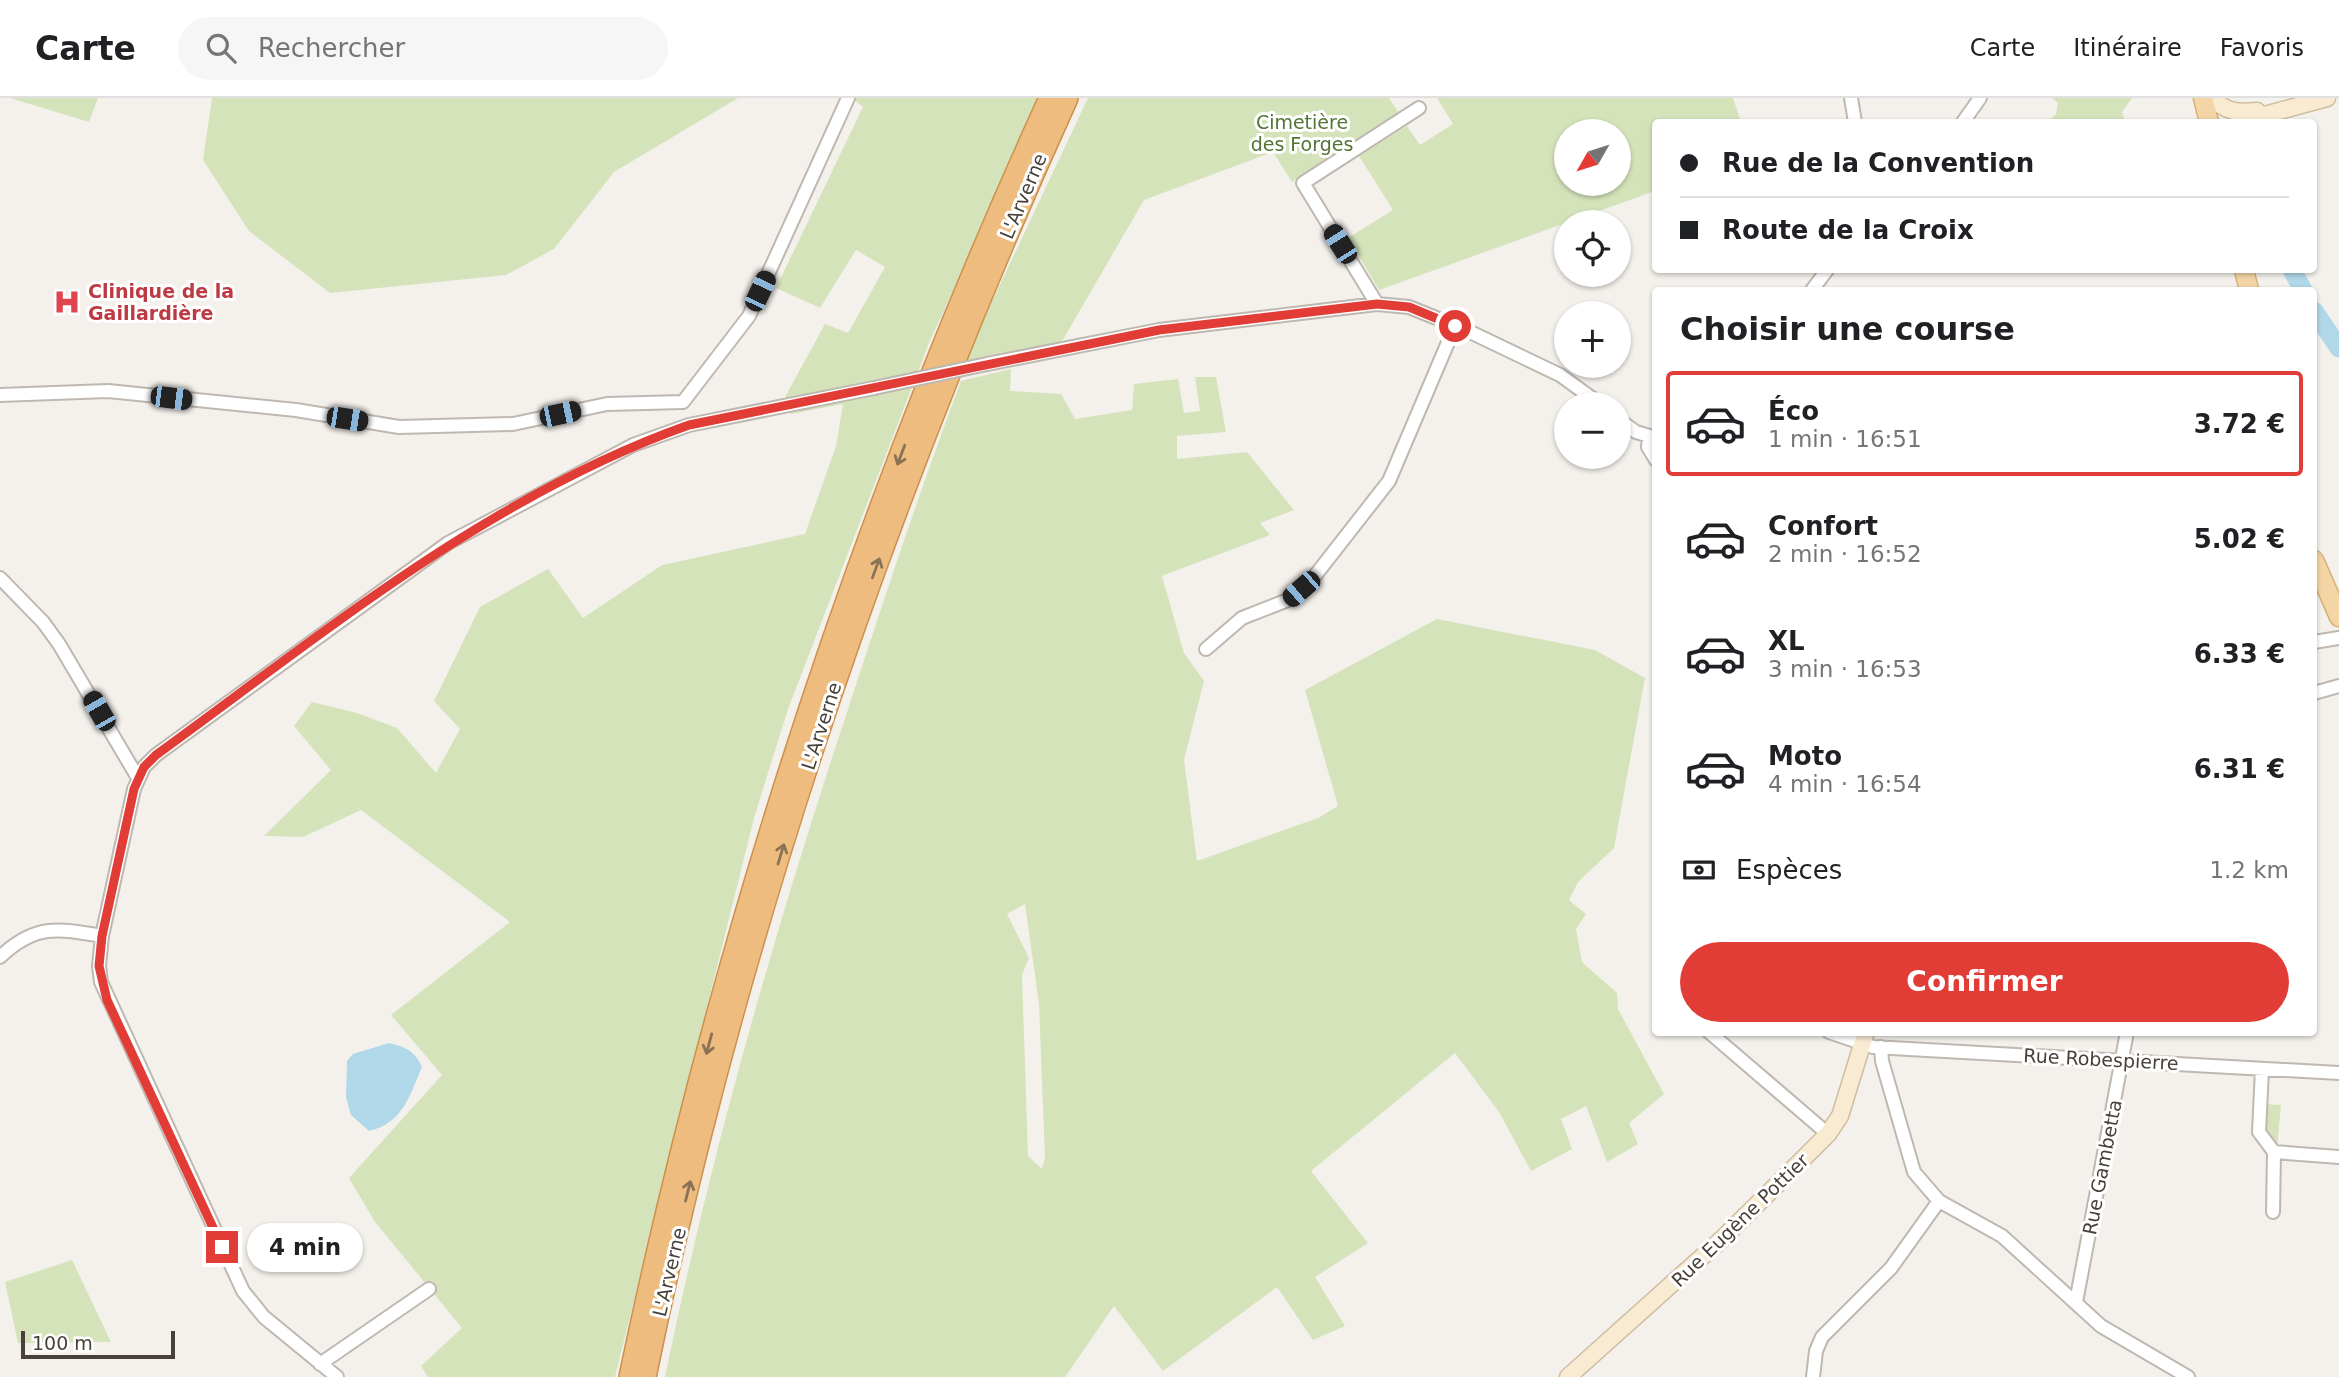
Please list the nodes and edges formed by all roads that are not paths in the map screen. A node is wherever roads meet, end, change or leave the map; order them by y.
1 (848, 98) edge
2 (1050, 98) edge
3 (1067, 98) edge
4 (1851, 98) edge
5 (1980, 98) edge
6 (2203, 98) edge
7 (2213, 98) edge
8 (2327, 98) edge
9 (1419, 108) dead end
10 (2242, 118) edge
11 (1854, 119) edge
12 (1965, 119) edge
13 (2208, 119) edge
14 (1377, 304) junction
15 (1455, 326) junction
16 (1583, 392) edge
17 (0, 395) edge
18 (683, 402) junction
19 (689, 425) junction
20 (1631, 427) edge
21 (1652, 438) edge
22 (2317, 568) edge
23 (0, 578) edge
24 (2339, 617) edge
25 (2339, 638) edge
26 (2317, 642) edge
27 (1206, 649) dead end
28 (2339, 686) edge
29 (2317, 692) edge
30 (138, 778) junction
31 (102, 936) junction
32 (0, 957) edge
33 (1714, 1036) edge
34 (2126, 1036) edge
35 (1864, 1039) edge
36 (1881, 1047) junction
37 (2122, 1060) junction
38 (2262, 1069) junction
39 (2339, 1073) edge
40 (1828, 1134) junction
41 (2274, 1152) junction
42 (2339, 1157) edge
43 (1939, 1201) junction
44 (2273, 1212) dead end
45 (429, 1289) dead end
46 (2076, 1302) junction
47 (320, 1364) junction
48 (337, 1377) edge
49 (630, 1377) edge
50 (645, 1377) edge
51 (1568, 1377) edge
52 (1813, 1377) edge
53 (2188, 1377) edge

1 - 18 street
2 -> 49 highway, L'Arverne
50 -> 3 highway, L'Arverne
4 - 11 street
5 - 12 street
6 - 13 main road
7 - 10 street
8 - 10 street
9 - 14 street
14 - 15 street
14 - 19 street, bridge
15 - 16 street
15 - 27 street
17 - 18 street
18 - 19 street
19 - 30 street
20 - 21 street
22 - 24 main road
23 - 30 street
25 - 26 street
28 - 29 street
30 - 31 street
31 - 32 street
31 - 47 street
33 - 40 street
34 - 37 street, Rue Gambetta
35 - 36 street, Rue Robespierre
35 - 40 street, Rue Eugène Pottier
36 - 37 street, Rue Robespierre
36 - 43 street
37 - 38 street, Rue Robespierre
37 - 46 street, Rue Gambetta
38 - 39 street, Rue Robespierre
38 - 41 street
40 - 51 street, Rue Eugène Pottier
41 - 42 street
41 - 44 street
43 - 46 street
43 - 52 street
45 - 47 street
46 - 53 street
47 - 48 street

